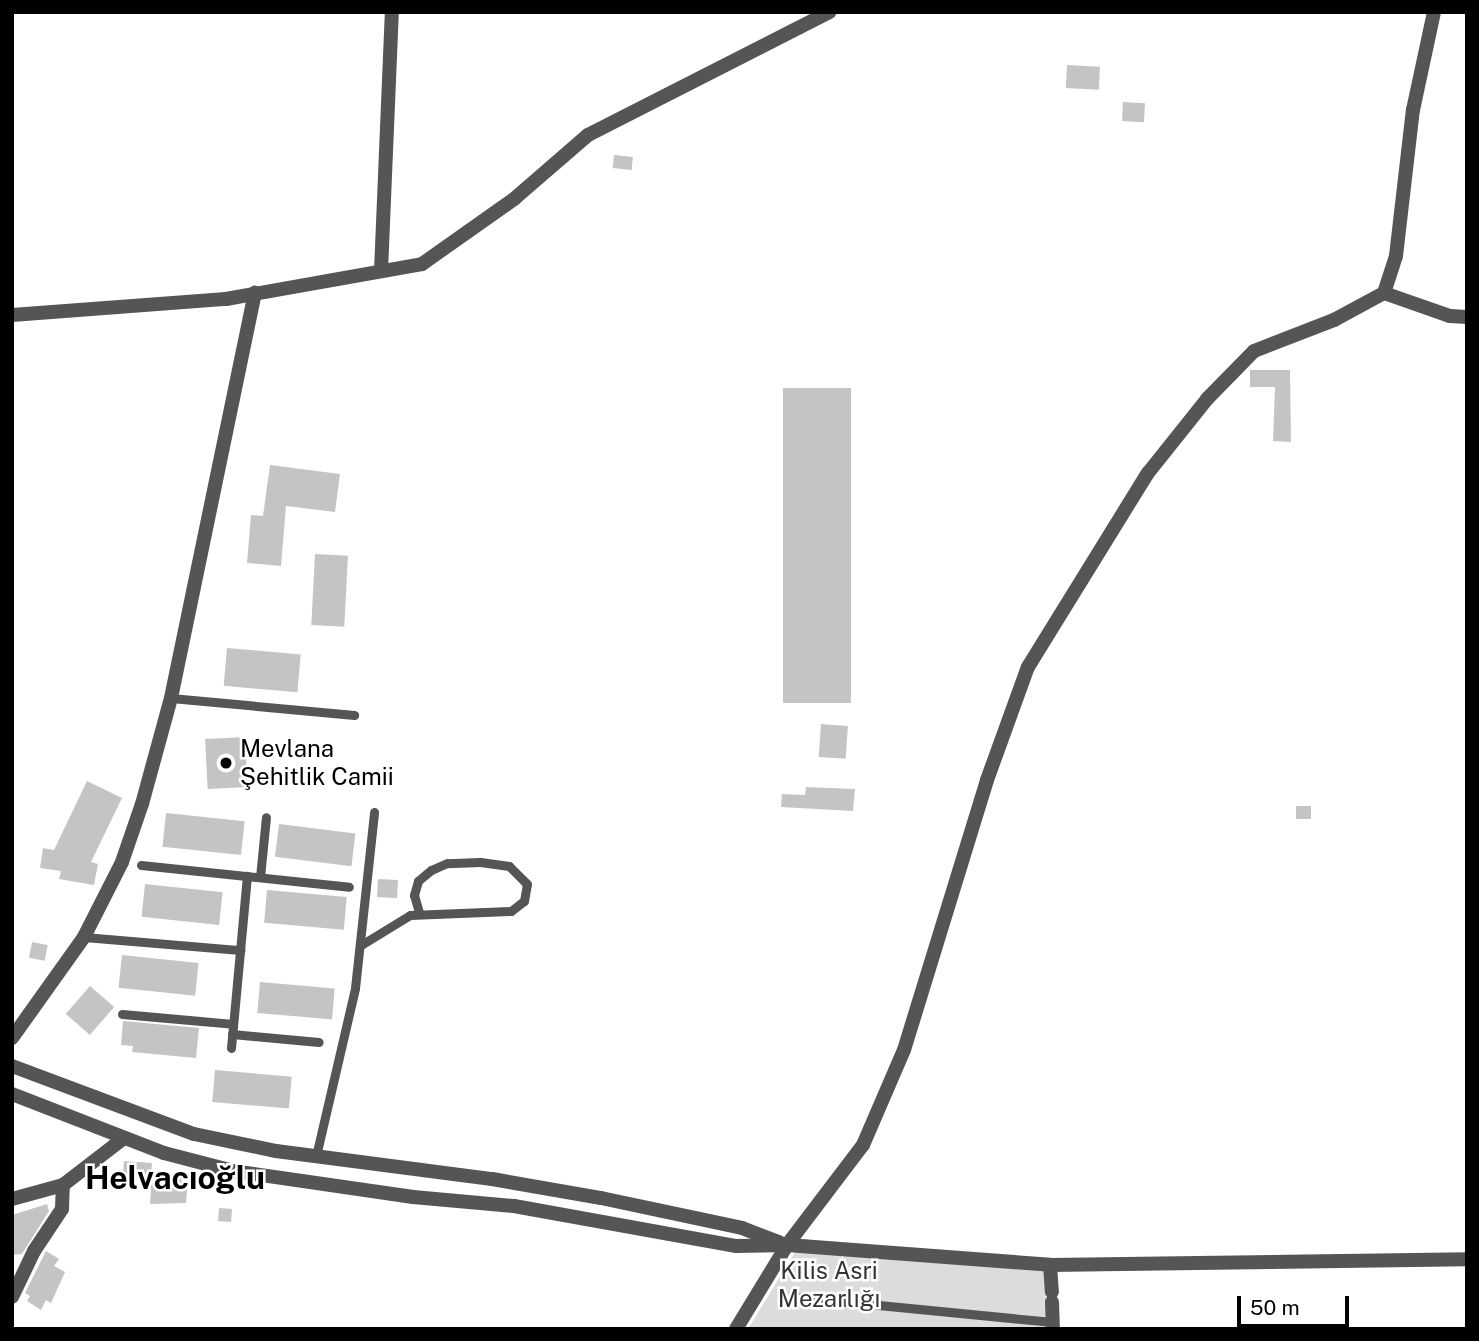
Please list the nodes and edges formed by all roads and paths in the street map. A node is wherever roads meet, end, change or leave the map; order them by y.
1 (392, 12) edge
2 (829, 12) edge
3 (1434, 12) edge
4 (381, 271) junction
5 (255, 293) junction
6 (1384, 293) junction
7 (12, 315) edge
8 (1467, 317) edge
9 (171, 698) junction
10 (354, 715) dead end
11 (374, 813) dead end
12 (266, 817) dead end
13 (141, 864) dead end
14 (247, 876) junction
15 (260, 877) junction
16 (349, 887) dead end
17 (419, 913) junction
18 (85, 937) junction
19 (361, 945) junction
20 (240, 950) junction
21 (122, 1014) dead end
22 (232, 1029) junction
23 (12, 1038) edge
24 (319, 1042) dead end
25 (231, 1048) dead end
26 (12, 1066) edge
27 (12, 1094) edge
28 (124, 1138) junction
29 (316, 1156) junction
30 (63, 1185) junction
31 (12, 1199) edge
32 (787, 1245) junction
33 (1467, 1259) edge
34 (1050, 1265) junction
35 (12, 1297) edge
36 (797, 1297) dead end
37 (1053, 1325) edge
38 (736, 1329) edge

1 - 4 street
2 - 4 street
3 - 6 street
4 - 5 street
5 - 7 street
5 - 9 street
6 - 8 street
6 - 32 street
9 - 10 lane
9 - 18 street
11 - 19 lane
12 - 15 lane
13 - 14 lane
14 - 15 lane
14 - 20 lane
15 - 16 lane
17 - 17 lane
17 - 19 lane
18 - 20 lane
18 - 23 street
19 - 29 lane
20 - 22 lane
21 - 22 lane
22 - 24 lane
22 - 25 lane
26 - 29 street
27 - 28 street
28 - 30 street
28 - 32 street
29 - 32 street
30 - 31 street
30 - 35 street
32 - 34 street
32 - 38 street
33 - 34 street
34 - 37 street
36 - 37 lane

